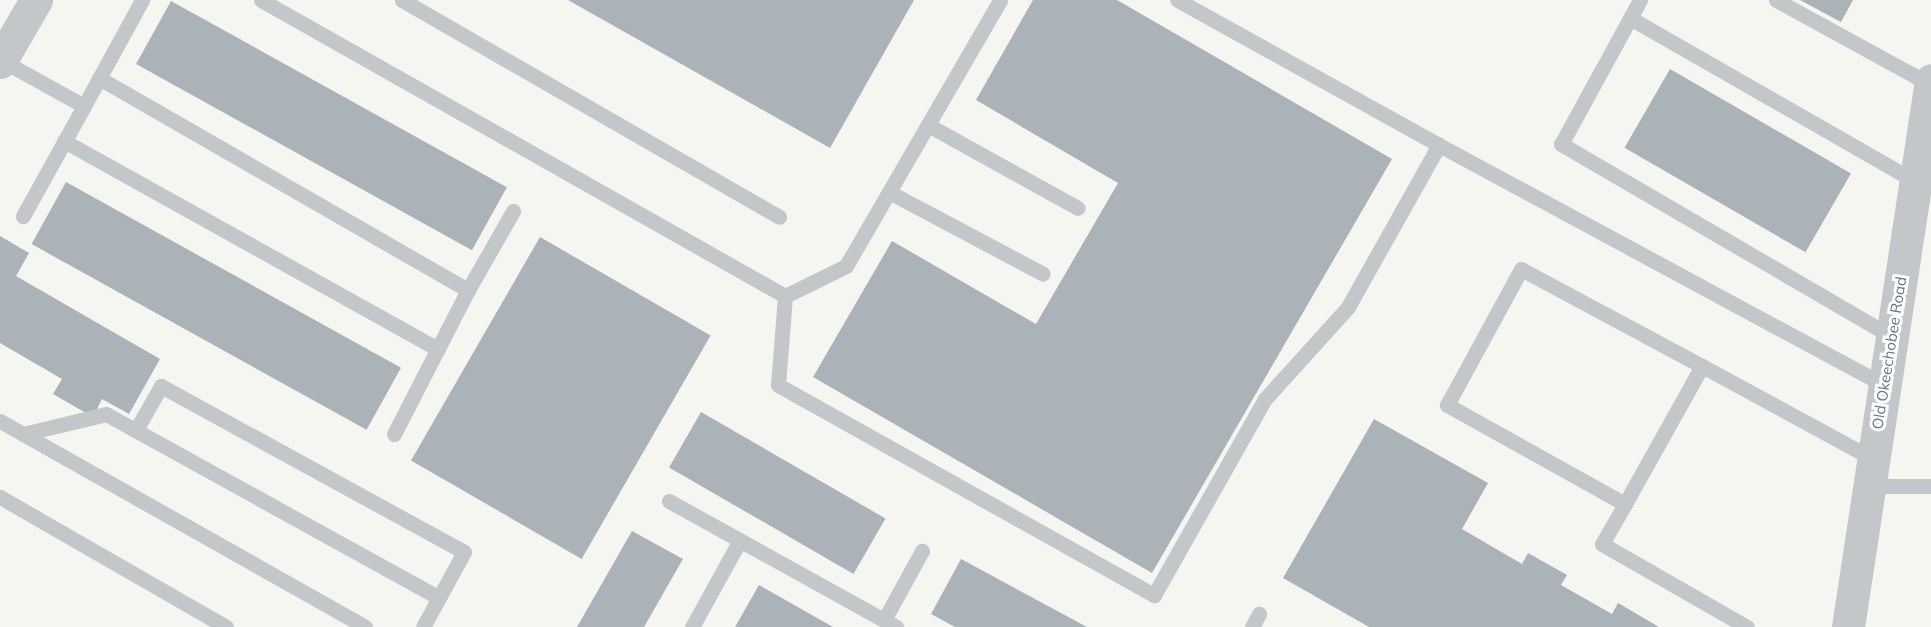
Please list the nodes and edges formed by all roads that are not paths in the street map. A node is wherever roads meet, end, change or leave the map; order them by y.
1 (36, 0) edge
2 (142, 0) edge
3 (261, 0) edge
4 (402, 0) edge
5 (1000, 0) edge
6 (1177, 0) edge
7 (1640, 0) edge
8 (1776, 0) edge
9 (1630, 18) junction
10 (1, 61) edge
11 (99, 78) junction
12 (1931, 83) edge
13 (84, 106) junction
14 (928, 125) junction
15 (64, 141) junction
16 (1439, 145) junction
17 (1915, 181) junction
18 (889, 192) junction
19 (1078, 208) dead end
20 (513, 211) dead end
21 (23, 216) dead end
22 (779, 217) dead end
23 (1043, 274) dead end
24 (468, 290) junction
25 (785, 296) junction
26 (1891, 336) junction
27 (438, 349) junction
28 (1701, 366) junction
29 (1884, 385) junction
30 (0, 421) edge
31 (136, 430) junction
32 (22, 434) junction
33 (394, 434) dead end
34 (1871, 473) junction
35 (1931, 486) edge
36 (0, 497) edge
37 (669, 501) dead end
38 (1625, 504) junction
39 (740, 540) junction
40 (922, 551) dead end
41 (439, 598) junction
42 (890, 624) edge
43 (226, 627) edge
44 (364, 627) edge
45 (423, 627) edge
46 (692, 627) edge
47 (1747, 627) edge
48 (1848, 627) edge

1 - 10 street
2 - 11 lane
3 - 25 lane
4 - 22 lane
5 - 14 lane
6 - 16 lane
7 - 9 lane
8 - 12 lane
9 - 17 lane
9 - 26 lane
10 - 13 lane
11 - 13 lane
11 - 24 lane
12 - 17 street, Old Okeechobee Road
13 - 15 lane
14 - 18 lane
14 - 19 lane
15 - 21 lane
15 - 27 lane
16 - 25 lane
16 - 29 lane
17 - 26 street, Old Okeechobee Road
18 - 23 lane
18 - 25 lane
20 - 24 lane
24 - 27 lane
26 - 29 street, Old Okeechobee Road
27 - 33 lane
28 - 34 lane
28 - 38 lane
28 - 38 lane
29 - 34 street, Old Okeechobee Road
30 - 32 lane
31 - 32 lane
31 - 41 lane
31 - 41 lane
32 - 44 lane
34 - 35 lane
34 - 48 street, Old Okeechobee Road
36 - 43 lane
37 - 39 lane
38 - 47 lane
39 - 42 lane
39 - 46 lane
40 - 42 lane
41 - 45 lane

